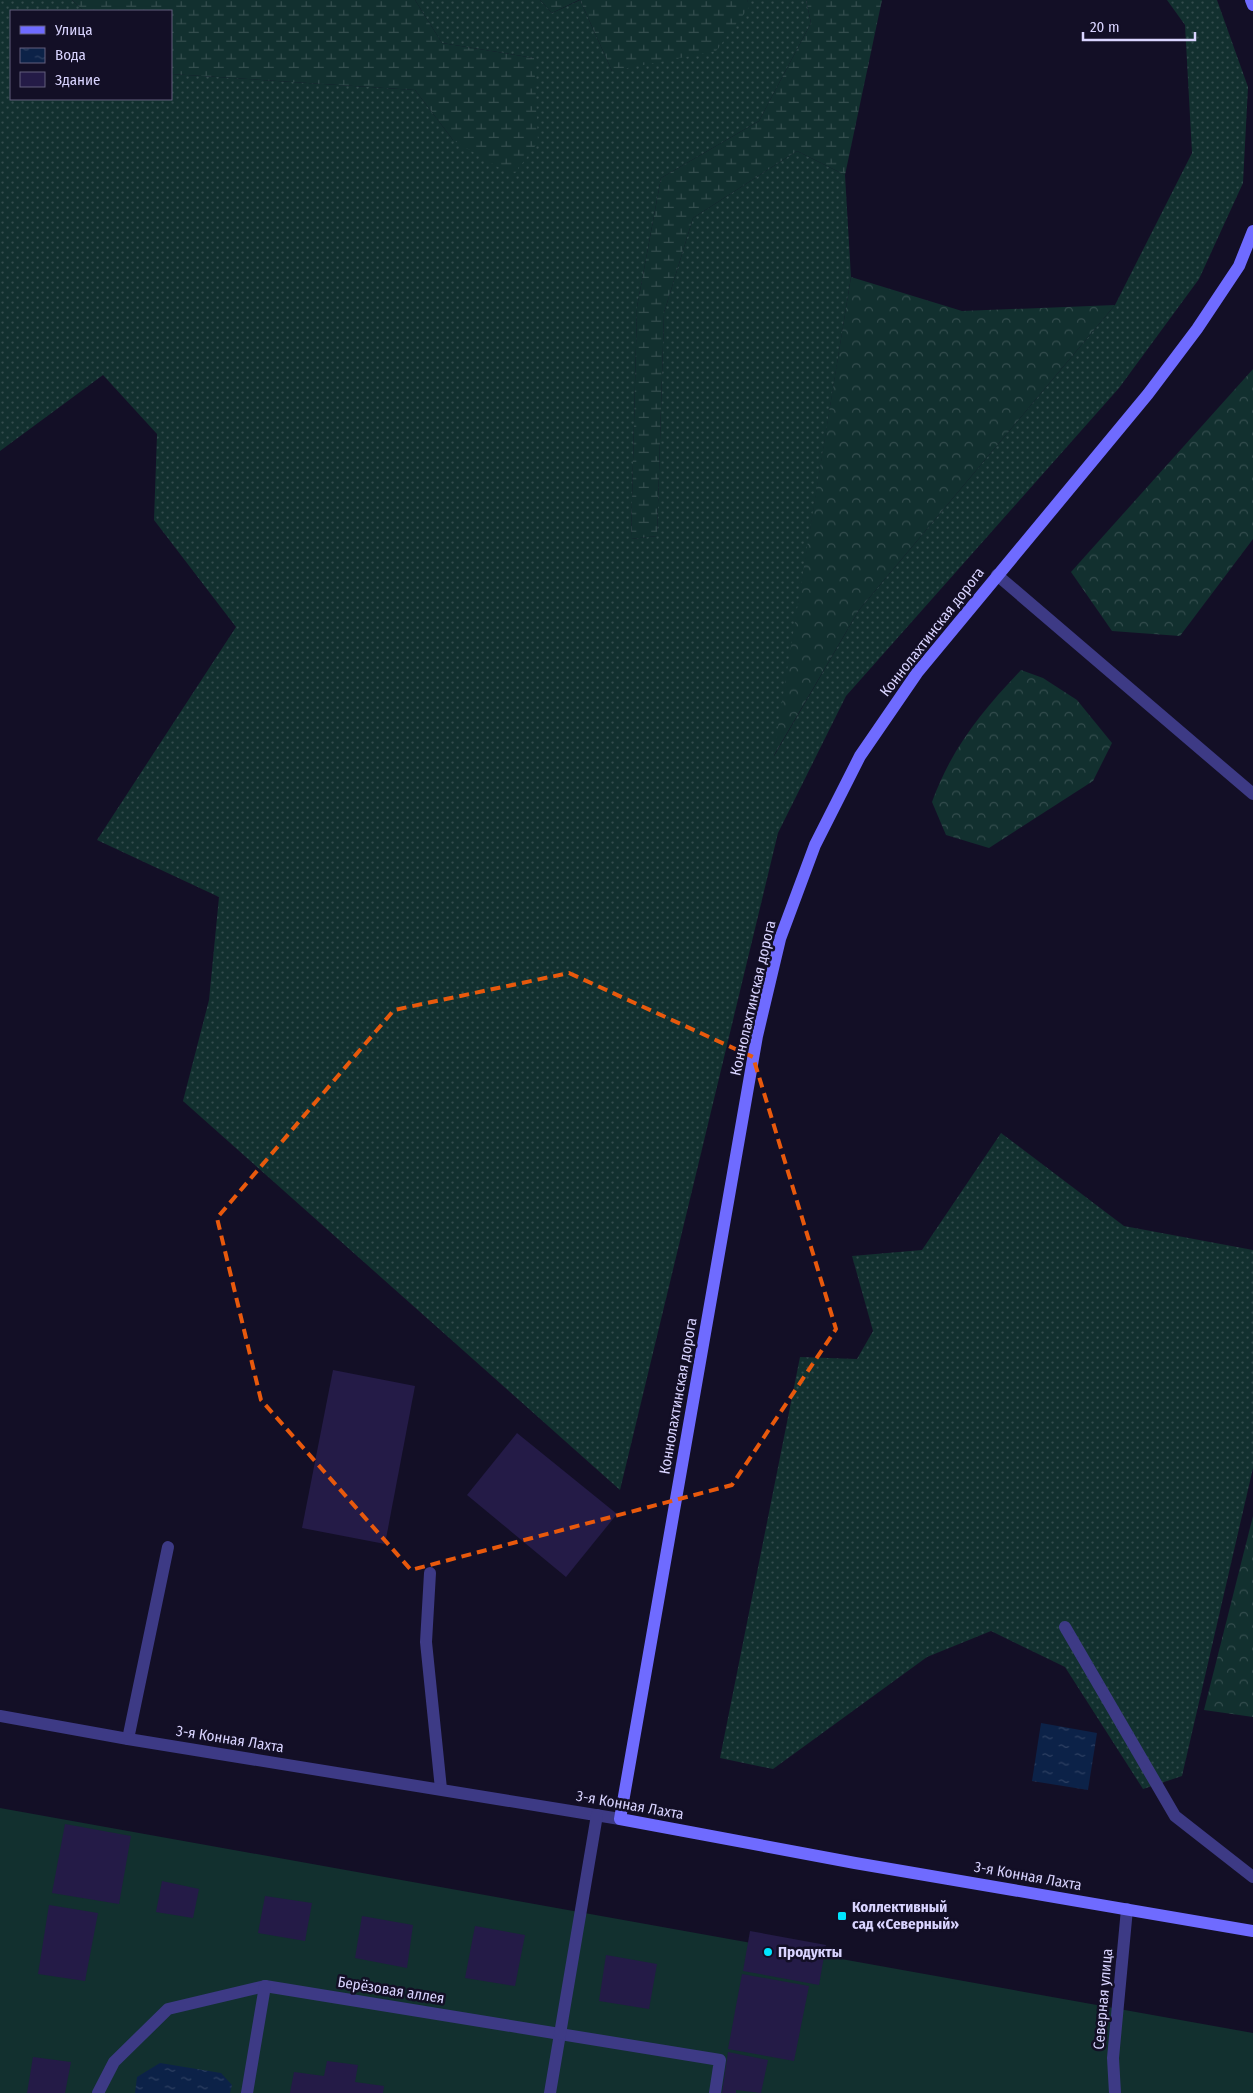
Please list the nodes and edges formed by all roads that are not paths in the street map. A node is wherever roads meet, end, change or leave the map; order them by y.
1 (1251, 0) edge
2 (1253, 5) edge
3 (1253, 231) edge
4 (997, 575) junction
5 (1253, 794) edge
6 (168, 1547) dead end
7 (430, 1573) dead end
8 (1065, 1627) dead end
9 (0, 1716) edge
10 (128, 1739) junction
11 (441, 1790) junction
12 (596, 1815) junction
13 (620, 1819) junction
14 (1253, 1877) edge
15 (1127, 1909) junction
16 (1253, 1931) edge
17 (265, 1986) junction
18 (560, 2034) junction
19 (98, 2093) edge
20 (247, 2093) edge
21 (550, 2093) edge
22 (715, 2093) edge
23 (1115, 2093) edge

1 - 2 main road
3 - 4 main road, Коннолахтинская дорога
4 - 5 street
4 - 13 main road, Коннолахтинская дорога
6 - 10 street
7 - 11 street
8 - 14 street
9 - 10 street, 3-я Конная Лахта
10 - 11 street, 3-я Конная Лахта
11 - 12 street, 3-я Конная Лахта
12 - 13 street, 3-я Конная Лахта
12 - 18 street
13 - 15 main road, 3-я Конная Лахта
15 - 16 main road, 3-я Конная Лахта
15 - 23 street, Северная улица
17 - 18 street, Берёзовая аллея
17 - 19 street, Берёзовая аллея
17 - 20 street
18 - 21 street
18 - 22 street, Берёзовая аллея

